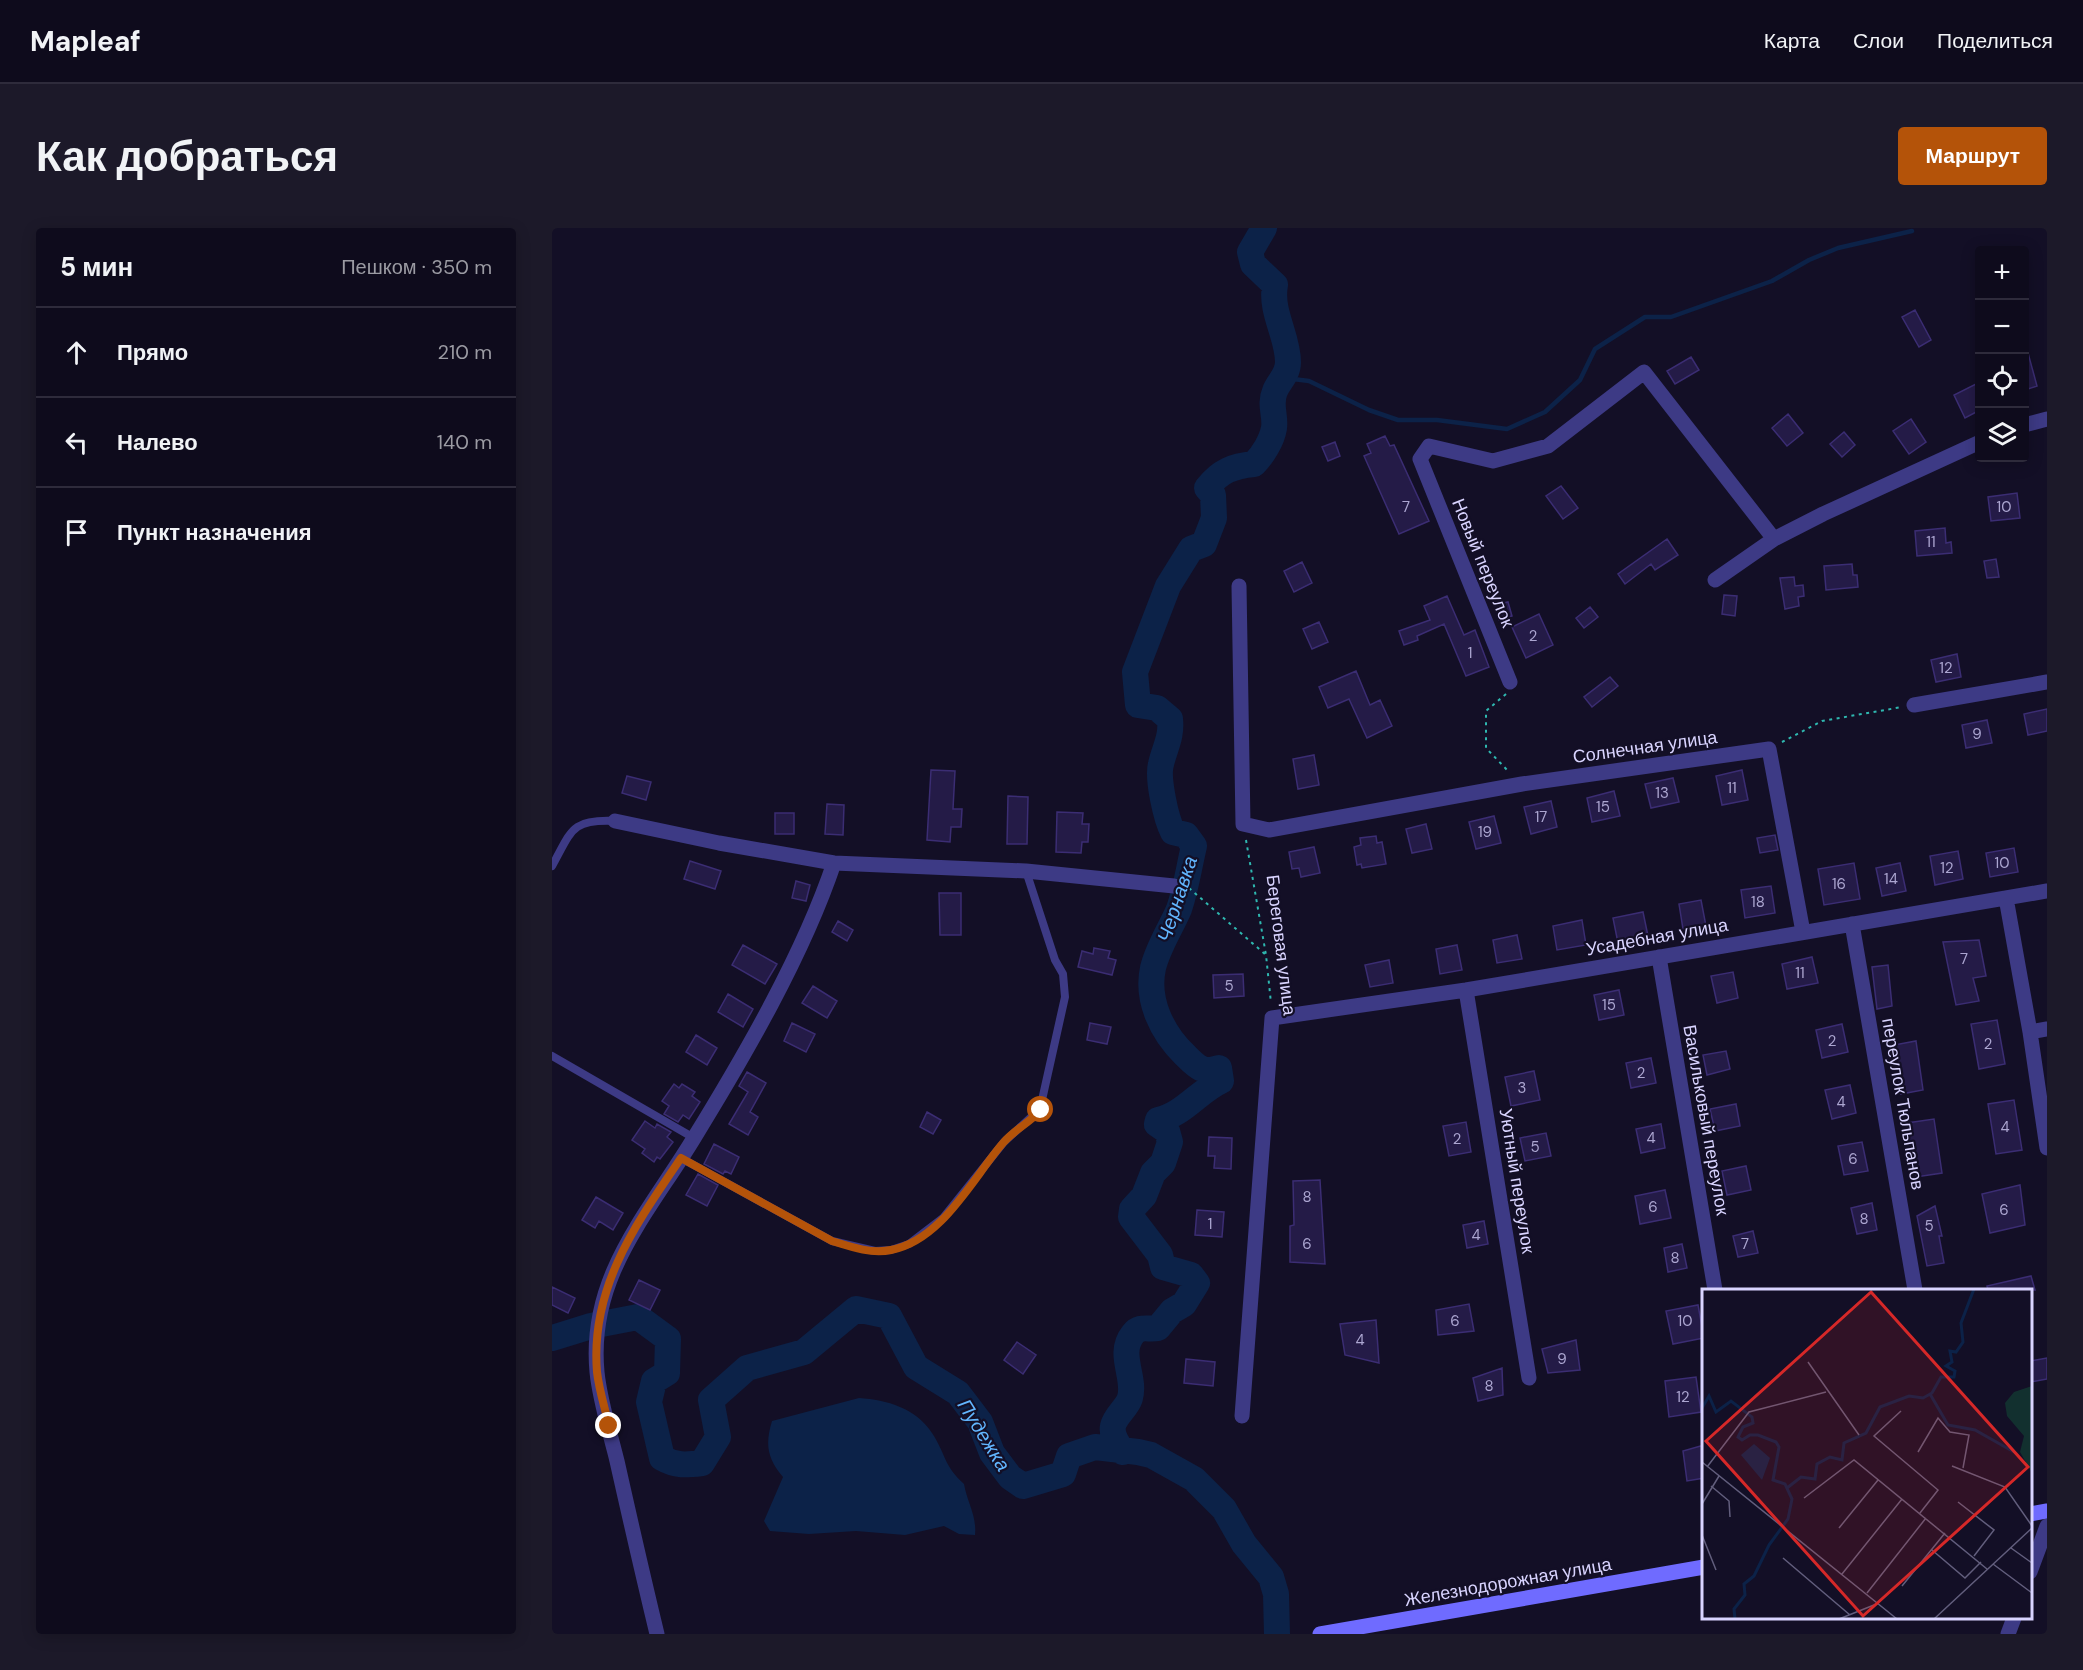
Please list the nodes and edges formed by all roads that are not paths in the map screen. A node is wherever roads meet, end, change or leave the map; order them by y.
1 (2047, 419) edge
2 (2029, 424) edge
3 (1975, 444) edge
4 (1774, 539) junction
5 (1714, 580) dead end
6 (1239, 586) dead end
7 (2047, 681) edge
8 (1510, 682) road end
9 (1914, 705) road end
10 (615, 821) joint
11 (834, 863) junction
12 (552, 866) edge
13 (1026, 871) junction
14 (1174, 886) dead end
15 (2047, 891) edge
16 (2006, 898) junction
17 (1852, 924) junction
18 (1803, 932) junction
19 (1659, 957) junction
20 (1466, 990) junction
21 (1272, 1018) joint
22 (2047, 1029) edge
23 (2030, 1032) junction
24 (552, 1056) edge
25 (694, 1138) junction
26 (2047, 1148) edge
27 (681, 1158) junction
28 (1715, 1289) edge
29 (1915, 1289) edge
30 (1529, 1378) dead end
31 (1242, 1416) dead end
32 (2047, 1511) edge
33 (2032, 1514) edge
34 (2047, 1526) edge
35 (1702, 1567) edge
36 (2032, 1569) edge
37 (2013, 1619) edge
38 (657, 1634) edge
39 (1320, 1634) edge
40 (2008, 1634) edge

1 - 2 street
3 - 4 street
4 - 5 street
4 - 8 street, Новый переулок
6 - 18 street, Солнечная улица
7 - 9 street
10 - 11 street
10 - 12 lane
11 - 13 street
11 - 25 street
13 - 14 street
13 - 27 lane
15 - 16 street, Усадебная улица
16 - 17 street, Усадебная улица
16 - 23 street
17 - 18 street, Усадебная улица
17 - 29 street, переулок Тюльпанов
18 - 19 street, Усадебная улица
19 - 20 street, Усадебная улица
19 - 28 street, Васильковый переулок
20 - 21 street, Усадебная улица
20 - 30 street, Уютный переулок
21 - 31 street, Береговая улица
22 - 23 street
23 - 26 street
24 - 25 lane
25 - 27 street
27 - 38 street
32 - 33 street
34 - 36 street
35 - 39 street, Железнодорожная улица
37 - 40 street

